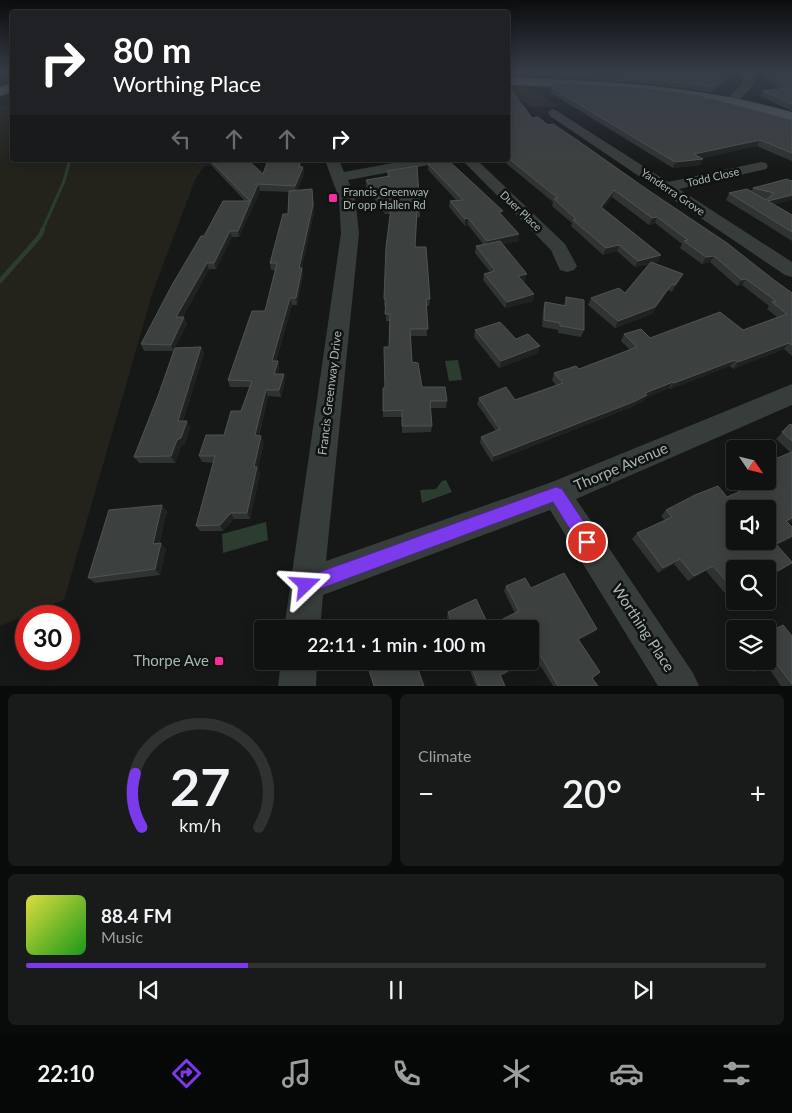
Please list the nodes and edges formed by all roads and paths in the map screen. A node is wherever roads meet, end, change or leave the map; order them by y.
1 (743, 103) edge
2 (554, 113) dead end
3 (792, 117) edge
4 (410, 162) edge
5 (471, 162) edge
6 (760, 166) dead end
7 (336, 168) edge
8 (666, 187) junction
9 (567, 266) dead end
10 (792, 271) edge
11 (792, 394) edge
12 (556, 494) junction
13 (306, 585) junction
14 (303, 620) edge
15 (298, 670) edge
16 (296, 686) edge
17 (680, 686) edge

1 - 3 main road
2 - 8 street, Yanderra Grove
4 - 7 street
5 - 9 street, Duer Place
6 - 8 street, Todd Close
7 - 13 street, Francis Greenway Drive
8 - 10 street, Yanderra Grove
11 - 12 street, Thorpe Avenue
12 - 13 street, Thorpe Avenue
12 - 17 street, Worthing Place
13 - 14 street, Francis Greenway Drive
15 - 16 street

